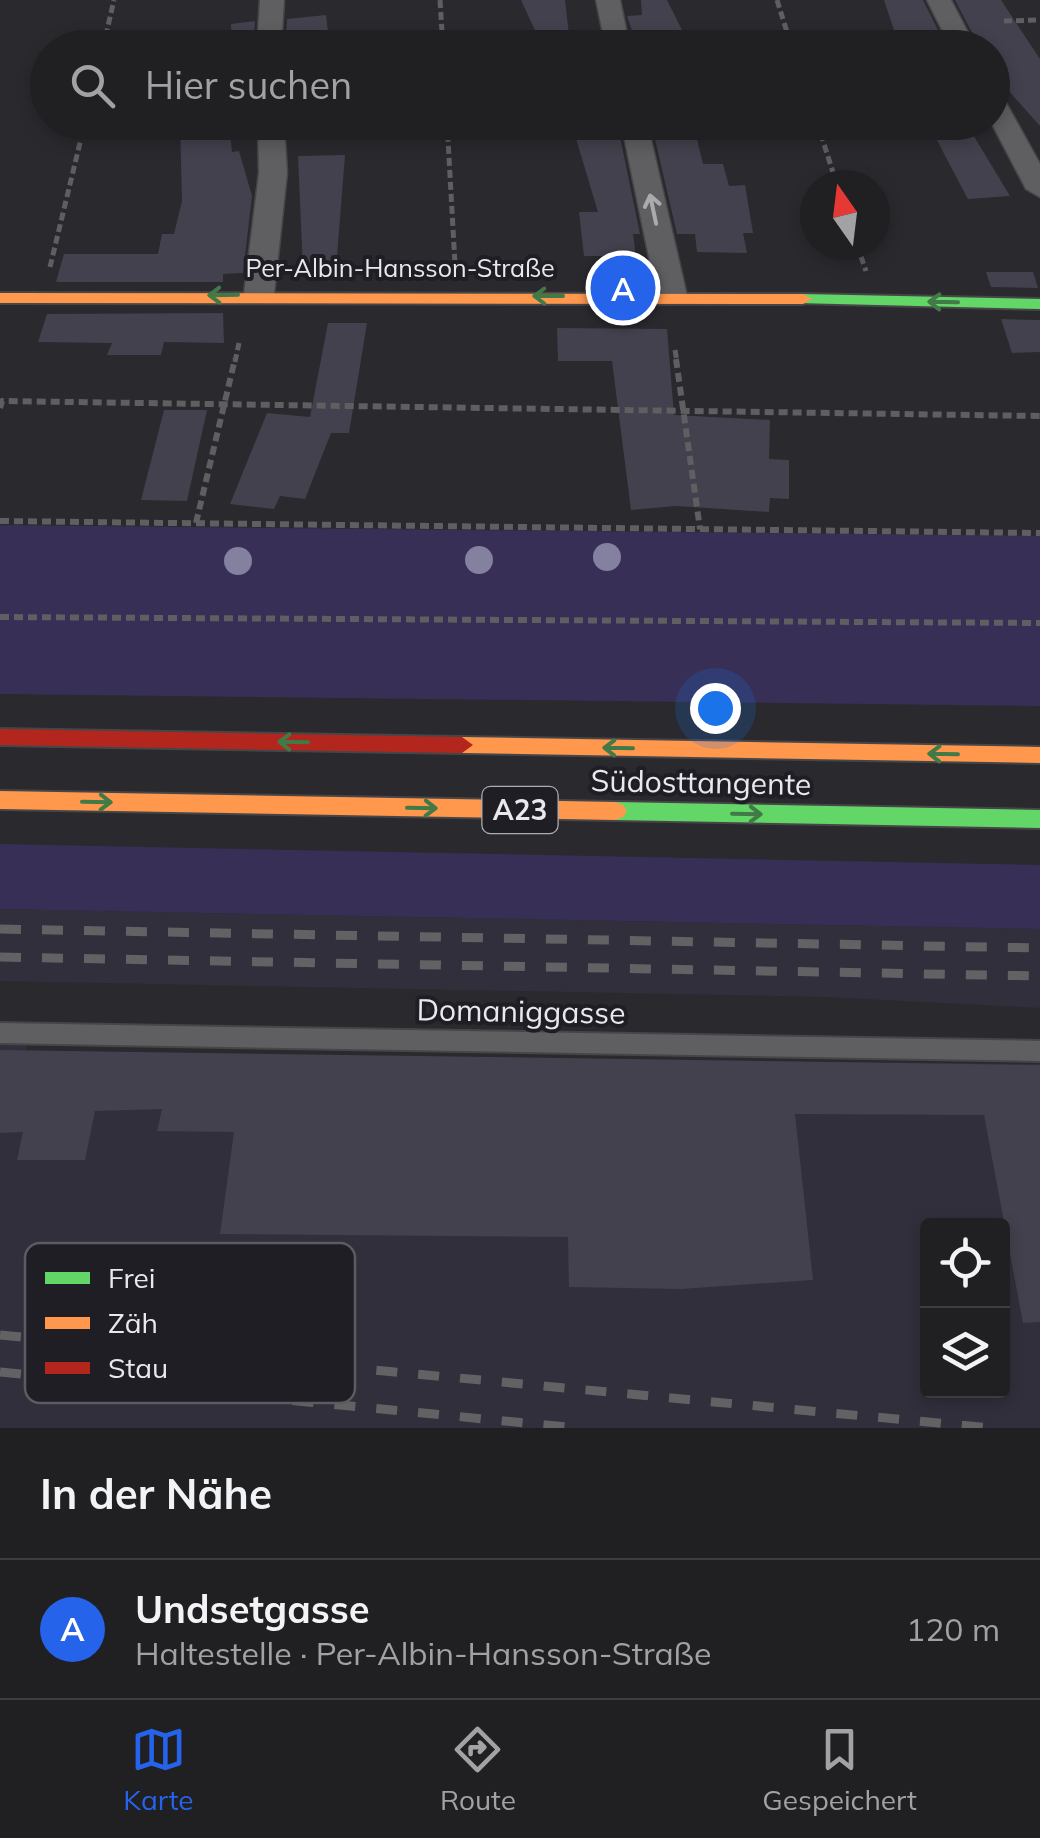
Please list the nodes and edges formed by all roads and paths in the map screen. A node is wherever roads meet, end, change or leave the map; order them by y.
1 (114, 0) edge
2 (272, 0) edge
3 (440, 0) edge
4 (608, 0) edge
5 (777, 0) edge
6 (938, 0) edge
7 (1040, 20) edge
8 (1004, 21) dead end
9 (107, 30) edge
10 (270, 30) edge
11 (442, 30) edge
12 (614, 30) edge
13 (786, 30) edge
14 (954, 30) edge
15 (1010, 134) edge
16 (81, 140) edge
17 (272, 140) edge
18 (448, 140) edge
19 (638, 140) edge
20 (823, 140) edge
21 (833, 170) edge
22 (1040, 189) edge
23 (259, 294) junction
24 (457, 295) junction
25 (672, 296) junction
26 (42, 297) junction
27 (0, 298) edge
28 (1040, 304) edge
29 (239, 343) dead end
30 (675, 350) dead end
31 (225, 406) junction
32 (0, 408) edge
33 (683, 413) junction
34 (1040, 416) edge
35 (0, 521) edge
36 (196, 523) junction
37 (700, 529) junction
38 (1040, 533) edge
39 (0, 617) edge
40 (1040, 624) edge
41 (0, 737) edge
42 (1040, 756) edge
43 (0, 800) edge
44 (1040, 820) edge
45 (0, 1033) edge
46 (1040, 1050) edge

1 - 9 path
2 - 10 street
3 - 11 path
4 - 12 street
5 - 13 path
6 - 14 street
7 - 8 path
15 - 22 street
16 - 26 path
17 - 23 street
18 - 24 path
25 -> 19 street
20 - 21 path
23 - 24 main road, Per-Albin-Hansson-Straße
23 -> 26 main road, Per-Albin-Hansson-Straße
25 -> 24 main road, Per-Albin-Hansson-Straße
28 -> 25 main road, Per-Albin-Hansson-Straße
26 - 27 main road, Per-Albin-Hansson-Straße
29 - 31 path
30 - 33 path
31 - 32 path
31 - 33 path
31 - 36 path
33 - 34 path
33 - 37 path
35 - 36 path
36 - 37 path
37 - 38 path
39 - 40 path
42 -> 41 main road, Südosttangente / A23
43 -> 44 main road, Südosttangente / A23
45 - 46 lane, Domaniggasse

